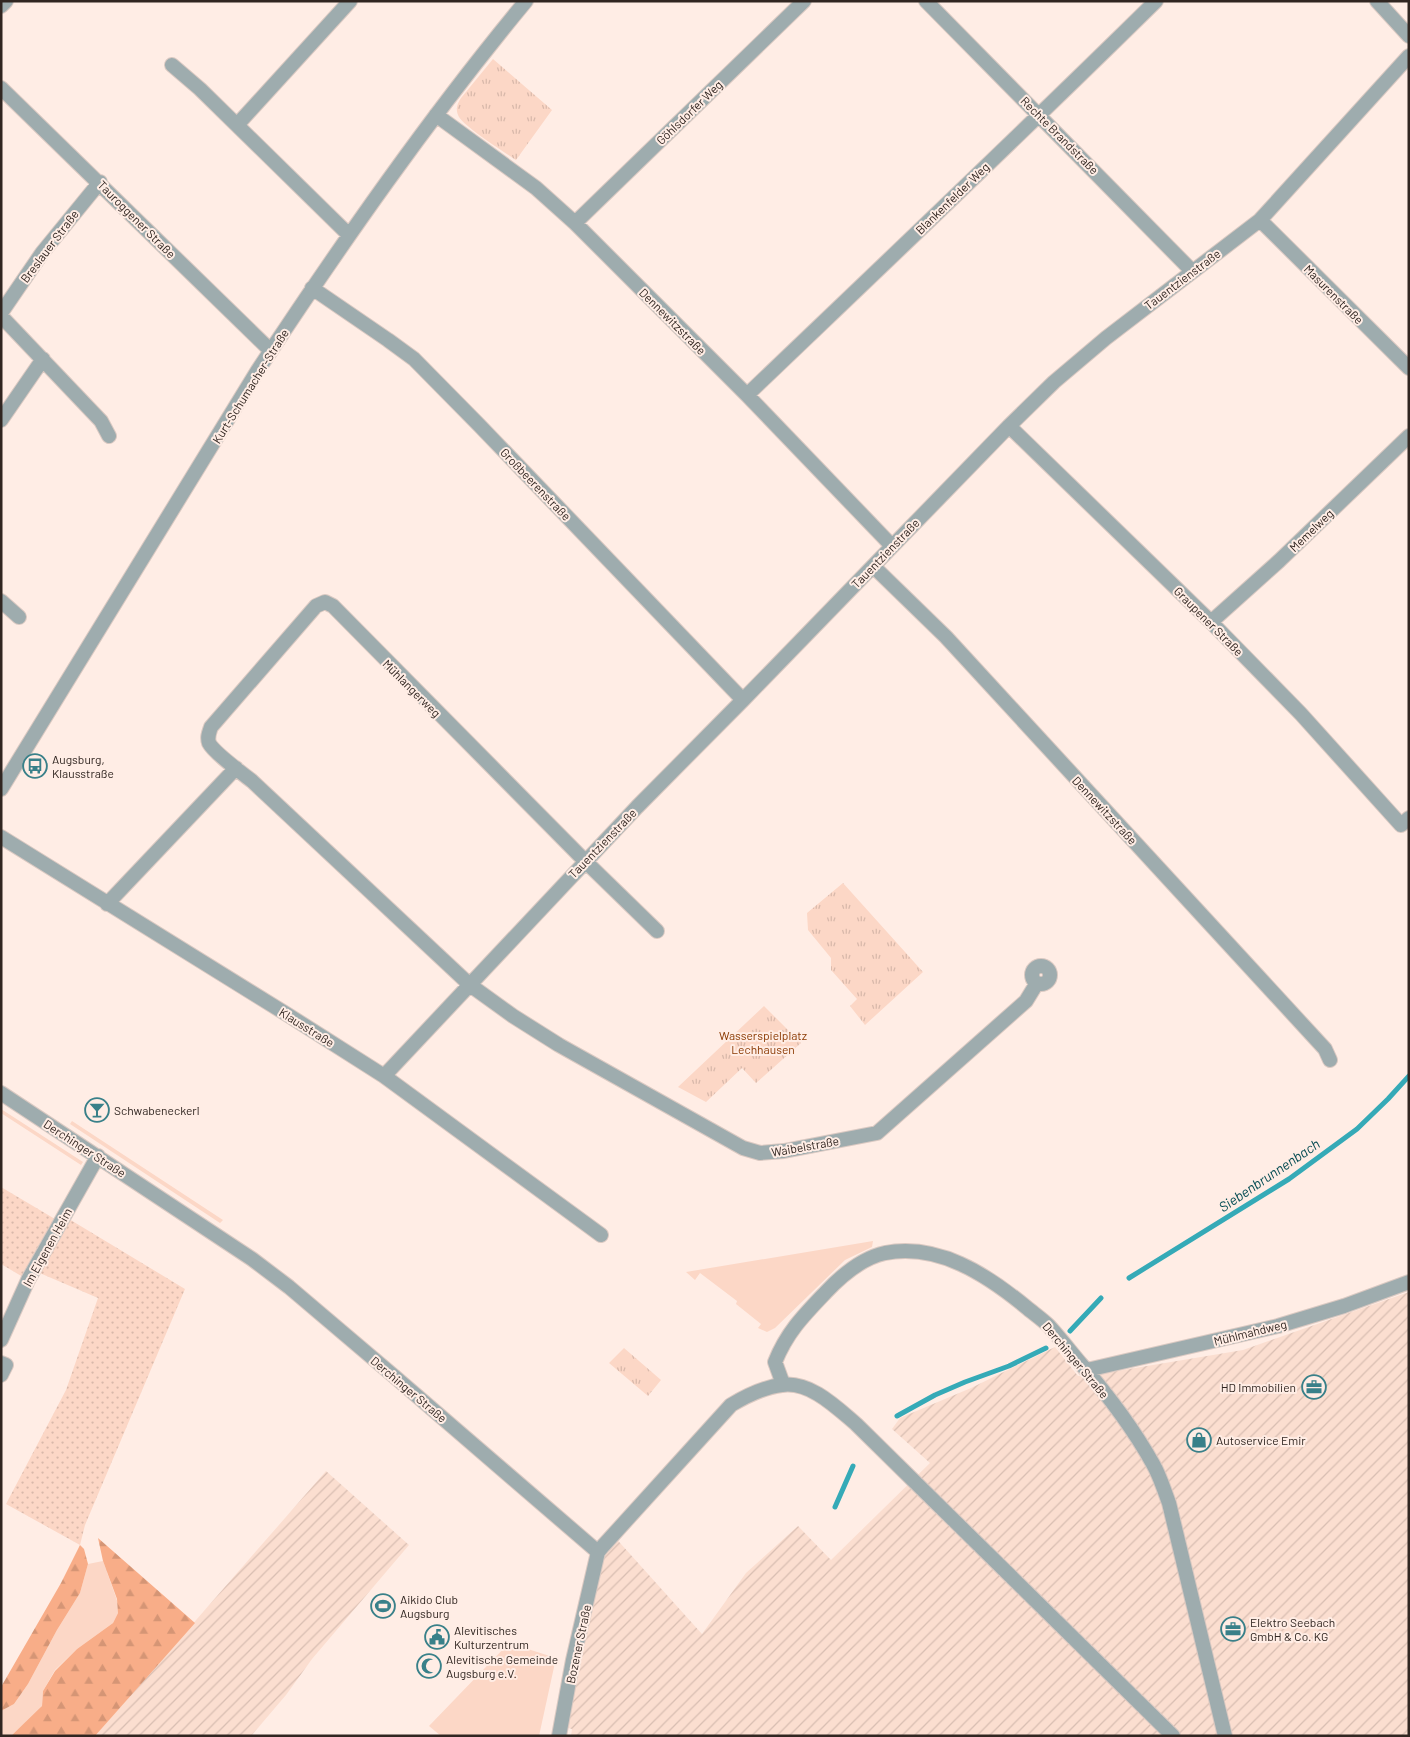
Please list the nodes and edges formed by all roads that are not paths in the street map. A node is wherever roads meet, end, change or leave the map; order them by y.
1 (6, 1) edge
2 (350, 1) edge
3 (526, 1) edge
4 (804, 1) edge
5 (926, 1) edge
6 (1156, 1) edge
7 (1377, 1) edge
8 (1, 6) edge
9 (1409, 36) edge
10 (1409, 56) edge
11 (172, 66) dead end
12 (1, 88) edge
13 (436, 115) junction
14 (1040, 115) junction
15 (237, 125) junction
16 (100, 182) junction
17 (1260, 220) junction
18 (575, 223) junction
19 (349, 235) junction
20 (1192, 271) junction
21 (312, 288) junction
22 (1, 314) edge
23 (271, 351) junction
24 (43, 359) junction
25 (1409, 368) edge
26 (747, 396) junction
27 (1, 420) edge
28 (1009, 426) junction
29 (109, 436) dead end
30 (1409, 436) edge
31 (892, 546) junction
32 (873, 566) junction
33 (1, 601) edge
34 (19, 617) dead end
35 (1211, 622) junction
36 (743, 700) junction
37 (236, 768) junction
38 (1, 789) edge
39 (1405, 822) edge
40 (1, 837) edge
41 (585, 862) junction
42 (107, 904) junction
43 (657, 931) dead end
44 (1037, 983) dead end
45 (470, 985) junction
46 (1330, 1060) dead end
47 (384, 1076) junction
48 (1, 1093) edge
49 (98, 1156) junction
50 (601, 1235) dead end
51 (1409, 1282) edge
52 (1, 1340) edge
53 (1, 1363) edge
54 (1087, 1370) junction
55 (1, 1375) edge
56 (783, 1384) junction
57 (598, 1552) junction
58 (559, 1736) edge
59 (1173, 1736) edge
60 (1225, 1736) edge

1 - 8 street
2 - 15 street
3 - 13 street, Kurt-Schumacher-Straße
4 - 18 street, Göhlsdorfer Weg
5 - 14 street, Rechte Brandstraße
6 - 14 street, Blankenfelder Weg
7 - 9 street
10 - 17 street, Tauentzienstraße
11 - 15 street
12 - 16 street, Tauroggener Straße
13 - 18 street, Dennewitzstraße
13 - 19 street, Kurt-Schumacher-Straße
14 - 20 street, Rechte Brandstraße
14 - 26 street, Blankenfelder Weg
15 - 19 street
16 - 22 street, Breslauer Straße
16 - 23 street, Tauroggener Straße
17 - 20 street, Tauentzienstraße
17 - 25 street, Masurenstraße
18 - 26 street, Dennewitzstraße
19 - 21 street, Kurt-Schumacher-Straße
20 - 28 street, Tauentzienstraße
21 - 23 street, Kurt-Schumacher-Straße
21 - 36 street, Großbeerenstraße
22 - 24 street, Breslauer Straße
23 - 38 street, Kurt-Schumacher-Straße
24 - 27 street
24 - 29 street, Breslauer Straße
26 - 31 street, Dennewitzstraße
28 - 31 street, Tauentzienstraße
28 - 35 street, Graupener Straße
30 - 35 street, Memelweg
31 - 32 street, Tauentzienstraße
32 - 36 street, Tauentzienstraße
32 - 46 street, Dennewitzstraße
33 - 34 street
35 - 39 street, Graupener Straße
36 - 41 street, Tauentzienstraße
37 - 41 street, Mühlangerweg
37 - 42 street
37 - 45 street, Mühlangerweg
40 - 42 street, Klausstraße
41 - 43 street, Mühlangerweg
41 - 45 street, Tauentzienstraße
42 - 47 street, Klausstraße
44 - 45 street, Waibelstraße
45 - 47 street, Tauentzienstraße
47 - 50 street, Klausstraße
48 - 49 street, Derchinger Straße
49 - 52 street, Im Eigenen Heim
49 - 57 street, Derchinger Straße
51 - 54 street, Mühlmahdweg
53 - 55 street
54 - 56 street, Derchinger Straße
54 - 60 street, Derchinger Straße
56 - 57 street
56 - 59 street
57 - 58 street, Bozener Straße

